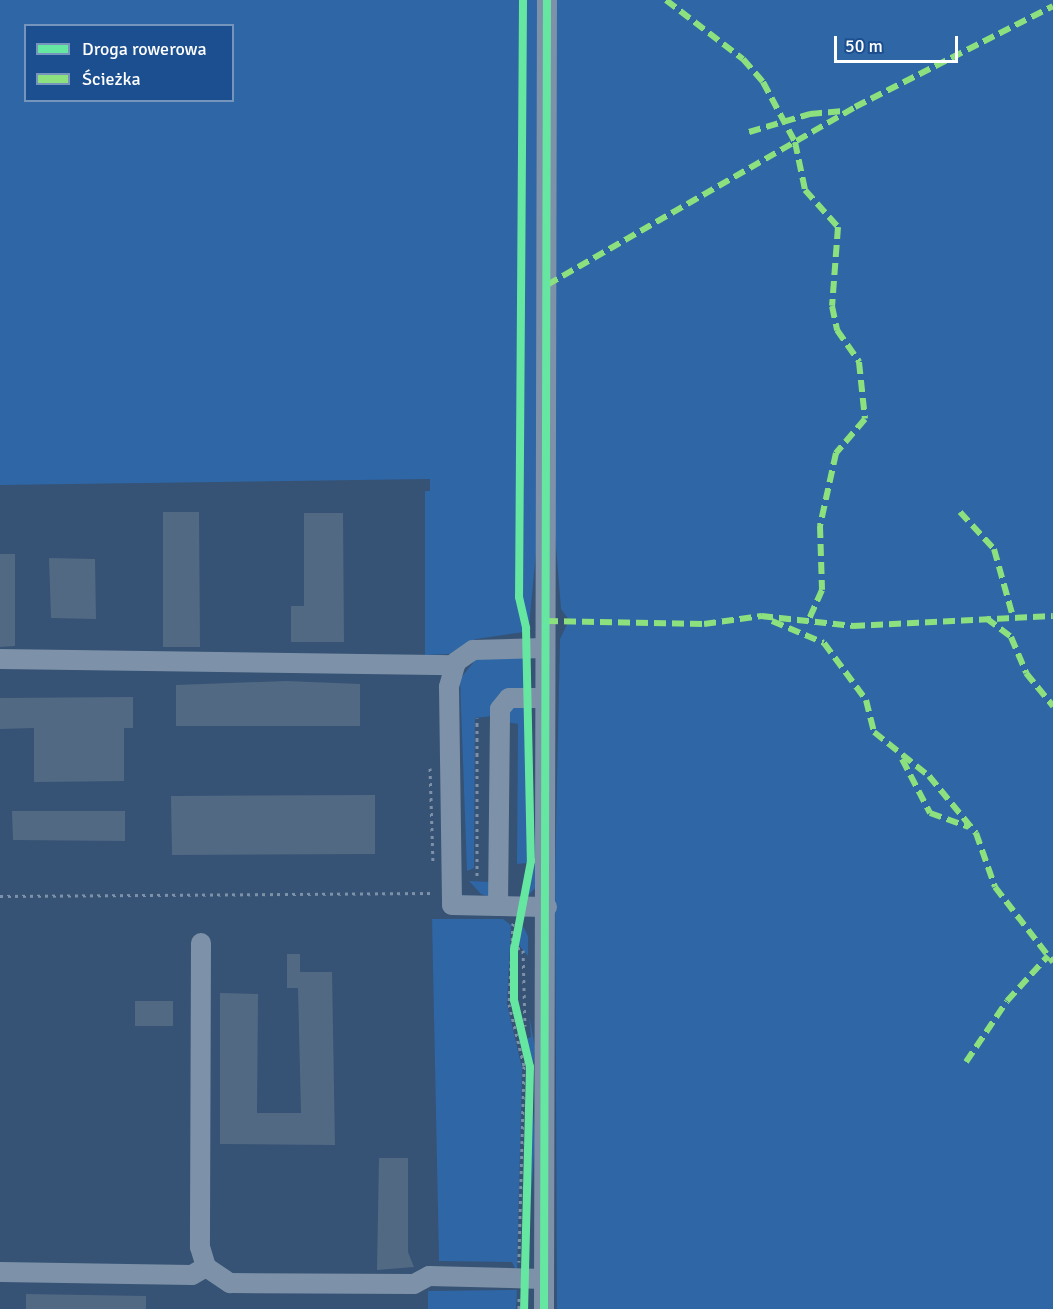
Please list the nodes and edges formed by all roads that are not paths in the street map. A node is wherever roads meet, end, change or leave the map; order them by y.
1 (547, 0) edge
2 (546, 648) junction
3 (0, 659) edge
4 (455, 664) junction
5 (545, 698) junction
6 (547, 907) junction
7 (509, 910) junction
8 (201, 943) dead end
9 (206, 1267) junction
10 (0, 1272) edge
11 (544, 1279) junction
12 (544, 1309) edge

1 - 2 street
2 - 4 street
2 - 5 street
3 - 4 street
4 - 7 street
5 - 6 street
5 - 7 street
6 - 7 street
6 - 11 street
8 - 9 street
9 - 10 street
9 - 11 street
11 - 12 street

